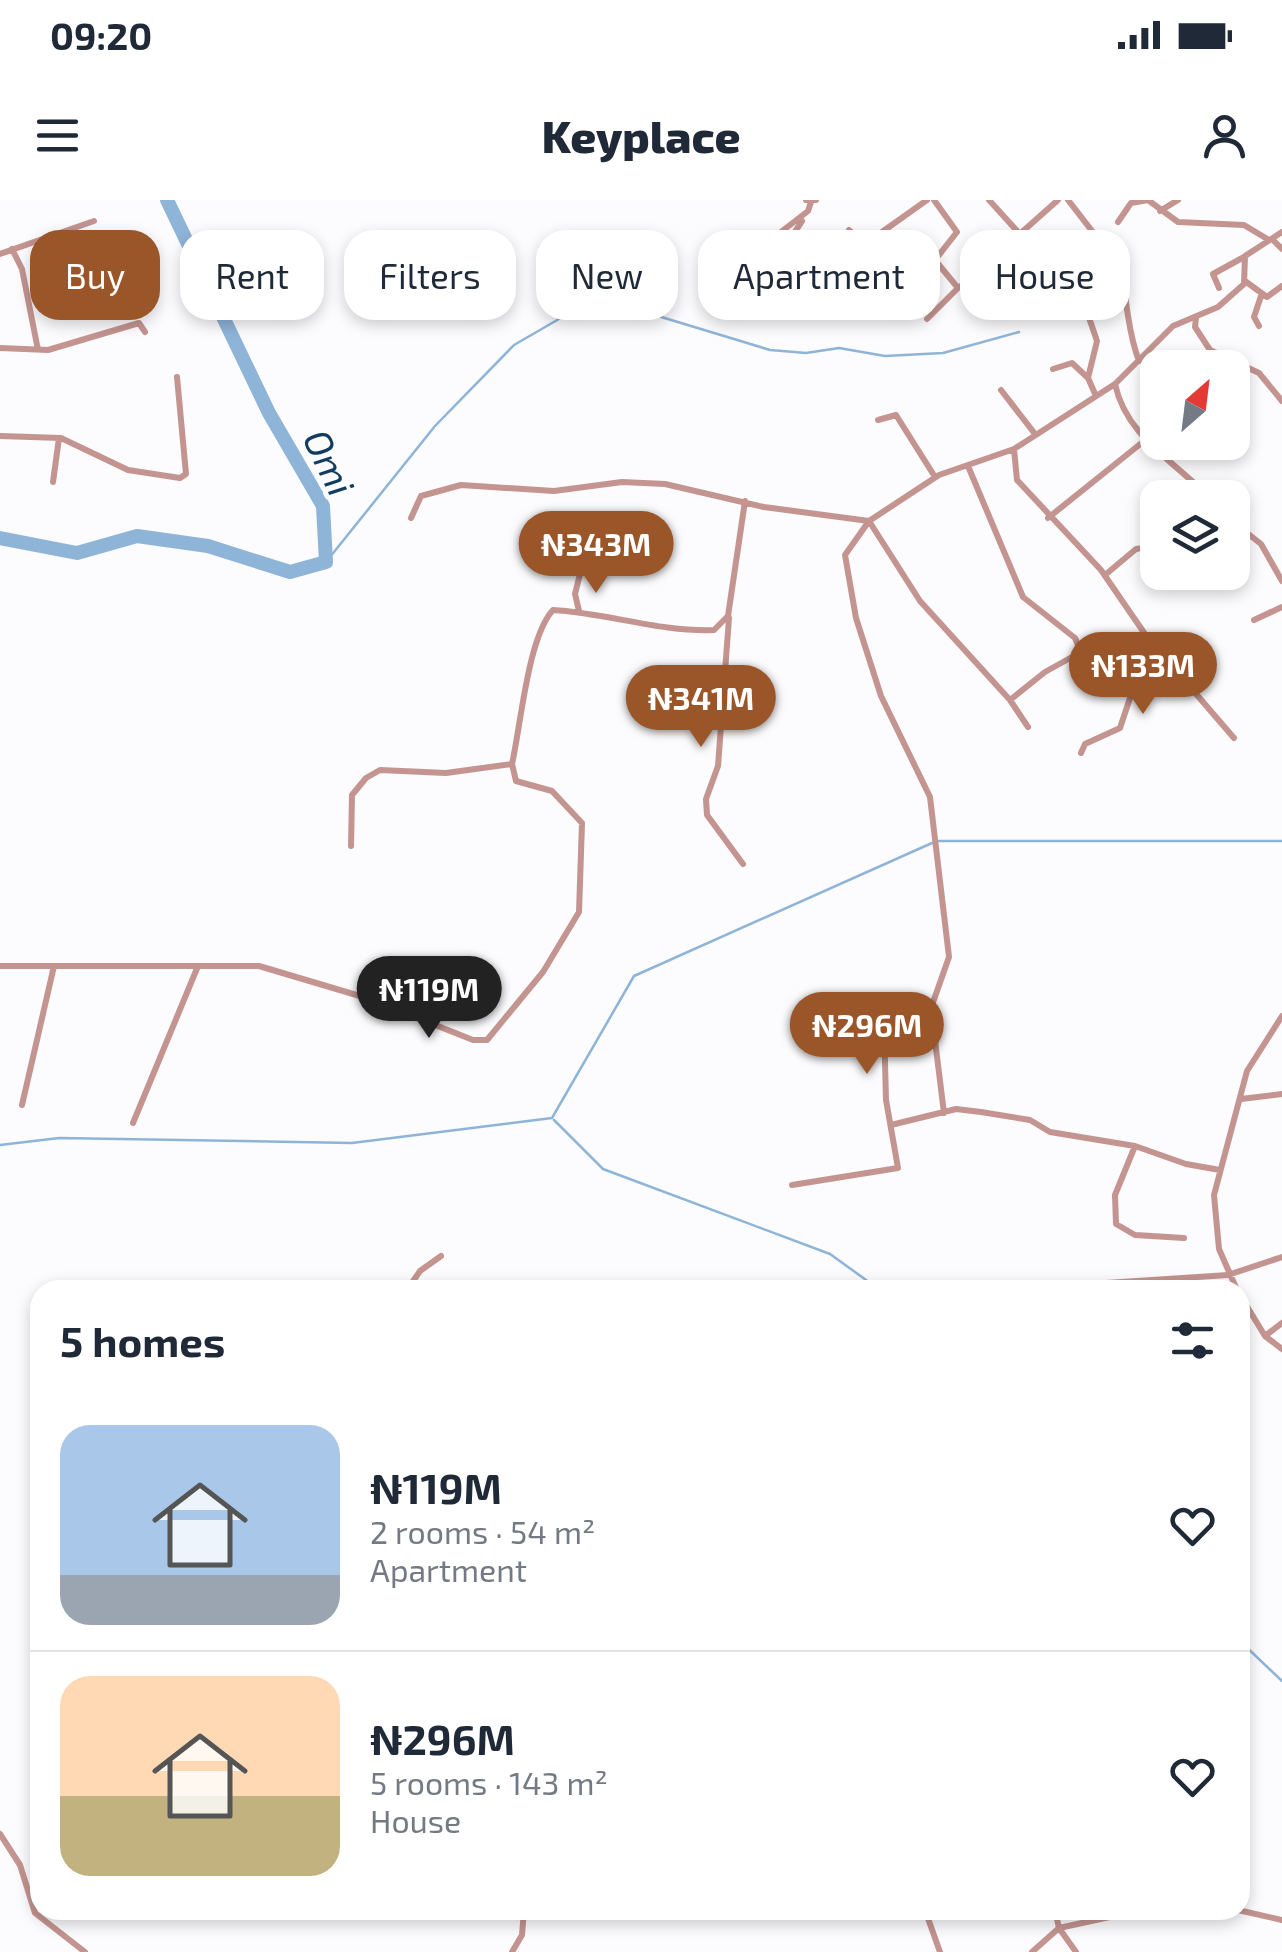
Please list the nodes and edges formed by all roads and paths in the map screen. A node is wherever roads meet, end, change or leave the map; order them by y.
1 (931, 200) edge
2 (989, 200) edge
3 (1058, 200) edge
4 (1068, 200) edge
5 (1148, 200) edge
6 (1178, 200) edge
7 (810, 203) edge
8 (1160, 212) junction
9 (94, 221) dead end
10 (1118, 222) dead end
11 (781, 230) edge
12 (794, 230) edge
13 (886, 230) edge
14 (1020, 230) edge
15 (1024, 230) edge
16 (1282, 232) edge
17 (1270, 240) junction
18 (12, 249) junction
19 (1282, 250) edge
20 (0, 254) edge
21 (1245, 256) junction
22 (1244, 280) junction
23 (1282, 286) edge
24 (958, 288) joint
25 (1218, 288) dead end
26 (1261, 294) junction
27 (940, 306) edge
28 (1196, 318) junction
29 (1090, 320) edge
30 (1259, 326) dead end
31 (146, 332) dead end
32 (0, 348) edge
33 (38, 350) junction
34 (1139, 362) junction
35 (1053, 369) dead end
36 (177, 377) dead end
37 (1088, 378) junction
38 (1116, 384) junction
39 (1001, 390) dead end
40 (1096, 396) junction
41 (1282, 401) edge
42 (878, 420) dead end
43 (1035, 434) junction
44 (0, 436) edge
45 (1140, 436) edge
46 (59, 438) junction
47 (1140, 444) edge
48 (1014, 449) junction
49 (1170, 460) edge
50 (968, 466) junction
51 (936, 477) junction
52 (1194, 480) edge
53 (52, 482) dead end
54 (745, 501) junction
55 (411, 518) dead end
56 (1048, 518) junction
57 (869, 522) junction
58 (1250, 535) edge
59 (1140, 548) edge
60 (584, 562) dead end
61 (1105, 575) junction
62 (1282, 580) edge
63 (1282, 607) edge
64 (579, 611) junction
65 (728, 616) junction
66 (1254, 620) dead end
67 (1167, 659) junction
68 (1010, 700) junction
69 (1028, 727) dead end
70 (1234, 738) dead end
71 (1081, 753) dead end
72 (512, 764) junction
73 (351, 846) dead end
74 (742, 864) dead end
75 (0, 966) edge
76 (54, 966) junction
77 (198, 966) junction
78 (1282, 1016) edge
79 (884, 1025) dead end
80 (1282, 1094) edge
81 (1241, 1098) junction
82 (22, 1105) dead end
83 (944, 1113) junction
84 (133, 1123) dead end
85 (891, 1125) junction
86 (1134, 1146) junction
87 (1220, 1170) junction
88 (792, 1185) dead end
89 (1184, 1238) dead end
90 (442, 1256) dead end
91 (1282, 1257) edge
92 (1228, 1274) junction
93 (414, 1280) edge
94 (1145, 1280) edge
95 (1231, 1280) edge
96 (1250, 1312) edge
97 (1282, 1323) edge
98 (1265, 1336) junction
99 (1282, 1349) edge
100 (0, 1834) edge
101 (30, 1897) edge
102 (1250, 1913) edge
103 (44, 1920) edge
104 (523, 1920) edge
105 (929, 1920) edge
106 (1058, 1920) edge
107 (1096, 1920) edge
108 (1282, 1920) edge
109 (1059, 1928) junction
110 (85, 1952) edge
111 (512, 1952) edge
112 (940, 1952) edge
113 (1032, 1952) edge
114 (1076, 1952) edge

1 - 13 street
1 - 24 street
2 - 14 street
3 - 15 street
4 - 34 street
5 - 8 street
5 - 10 street
6 - 8 street
7 - 11 street
7 - 12 street
8 - 17 street
9 - 18 street
16 - 17 street
17 - 19 street
17 - 21 street
18 - 20 street
18 - 33 street
21 - 22 street
21 - 25 street
22 - 26 street
22 - 28 street
23 - 26 street
24 - 27 street
26 - 30 street
28 - 34 street
28 - 41 street
29 - 37 street
31 - 33 street
32 - 33 street
34 - 38 street
35 - 37 street
36 - 46 street
37 - 40 street
38 - 40 street
38 - 45 street
39 - 43 street
40 - 43 street
42 - 51 street
43 - 48 street
44 - 46 street
46 - 53 street
47 - 56 street
48 - 50 street
48 - 56 street
49 - 52 street
50 - 51 street
50 - 68 street
51 - 57 street
54 - 55 street
54 - 57 street
54 - 65 street
56 - 61 street
57 - 68 street
57 - 83 street
58 - 62 street
59 - 61 street
60 - 64 street
61 - 67 street
63 - 66 street
64 - 65 street
64 - 72 street
65 - 74 street
67 - 70 street
67 - 71 street
68 - 69 street
72 - 73 street
72 - 77 street
75 - 76 street
76 - 77 street
76 - 82 street
77 - 84 street
78 - 81 street
79 - 85 street
80 - 81 street
81 - 87 street
83 - 85 street
83 - 86 street
85 - 88 street
86 - 87 street
86 - 89 street
87 - 92 street
90 - 93 street
91 - 92 street
92 - 94 street
92 - 95 street
96 - 98 street
97 - 98 street
98 - 99 street
100 - 101 street
102 - 108 street
103 - 110 street
104 - 111 street
105 - 112 street
106 - 109 street
107 - 109 street
109 - 113 street
109 - 114 street

